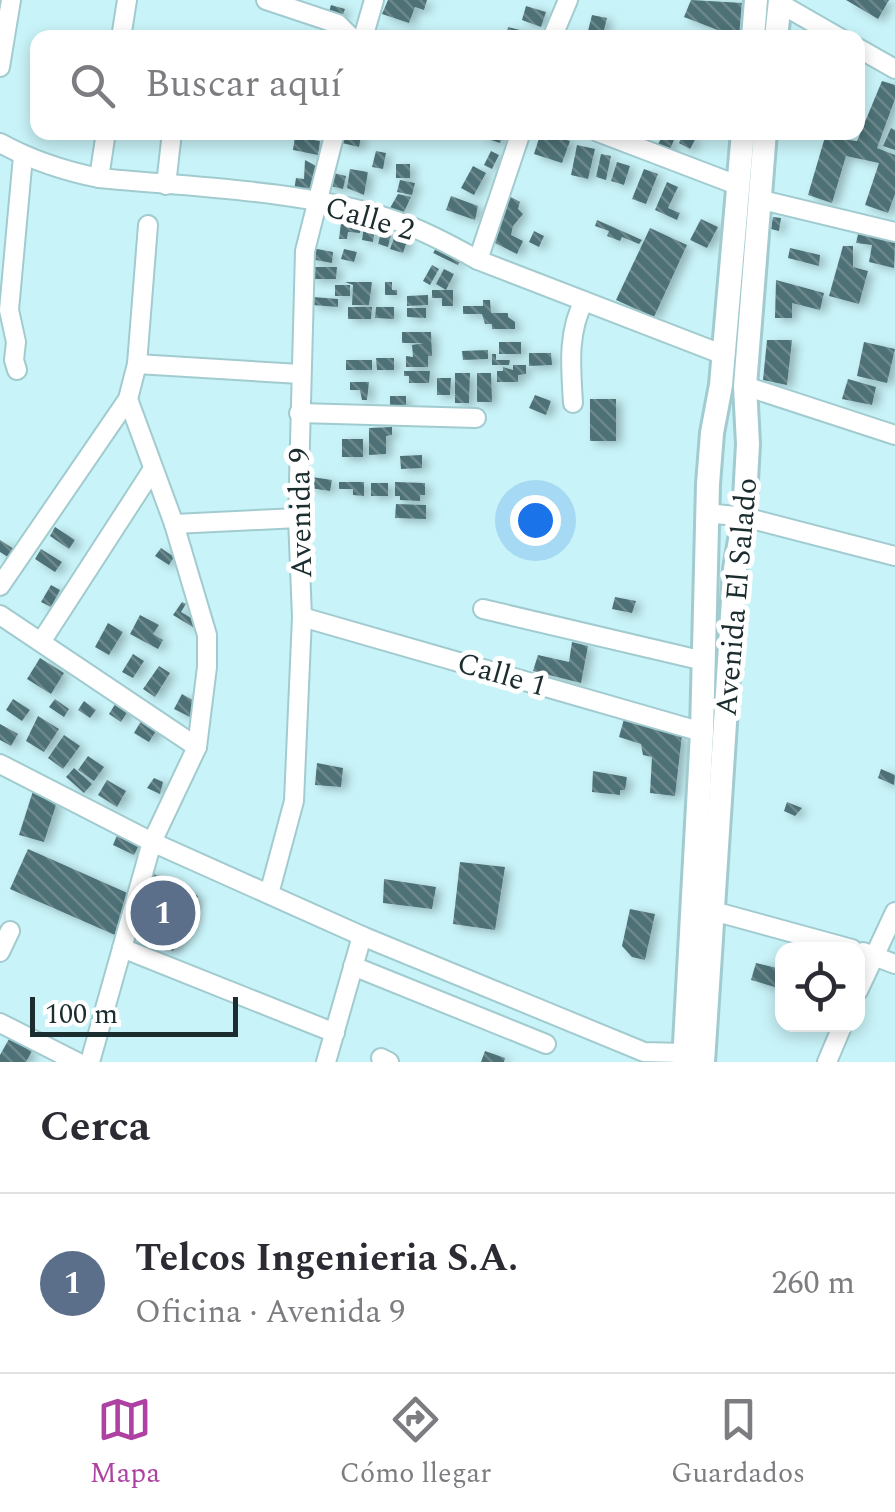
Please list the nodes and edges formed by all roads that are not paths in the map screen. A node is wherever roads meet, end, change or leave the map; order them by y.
1 (11, 0) edge
2 (127, 0) edge
3 (266, 0) edge
4 (374, 0) edge
5 (568, 0) edge
6 (772, 1) edge
7 (122, 30) edge
8 (344, 30) edge
9 (365, 30) edge
10 (555, 30) edge
11 (756, 30) edge
12 (775, 30) edge
13 (825, 30) edge
14 (865, 52) edge
15 (0, 67) edge
16 (895, 69) edge
17 (105, 140) edge
18 (171, 140) edge
19 (333, 140) edge
20 (518, 140) edge
21 (619, 140) edge
22 (742, 140) edge
23 (765, 140) edge
24 (0, 143) edge
25 (23, 156) junction
26 (99, 178) junction
27 (166, 185) junction
28 (737, 185) junction
29 (758, 199) junction
30 (316, 201) junction
31 (148, 225) dead end
32 (895, 232) edge
33 (478, 260) junction
34 (584, 301) junction
35 (724, 355) junction
36 (137, 364) junction
37 (16, 370) dead end
38 (300, 374) junction
39 (745, 386) junction
40 (128, 400) junction
41 (573, 403) dead end
42 (299, 414) junction
43 (476, 418) dead end
44 (895, 435) edge
45 (153, 469) junction
46 (708, 513) junction
47 (744, 517) junction
48 (298, 518) junction
49 (174, 524) junction
50 (895, 556) edge
51 (0, 586) edge
52 (483, 609) dead end
53 (0, 615) edge
54 (302, 617) junction
55 (41, 642) junction
56 (704, 662) junction
57 (702, 732) junction
58 (197, 747) junction
59 (0, 764) edge
60 (152, 842) junction
61 (269, 894) junction
62 (713, 911) junction
63 (895, 912) edge
64 (10, 930) dead end
65 (362, 936) junction
66 (825, 942) edge
67 (865, 947) edge
68 (122, 948) junction
69 (0, 952) edge
70 (865, 953) edge
71 (895, 964) edge
72 (354, 966) junction
73 (0, 1022) edge
74 (840, 1032) edge
75 (335, 1033) junction
76 (546, 1044) dead end
77 (642, 1057) edge
78 (691, 1059) edge
79 (78, 1062) edge
80 (90, 1062) edge
81 (326, 1062) edge
82 (827, 1062) edge

1 - 15 street
2 - 7 street
3 - 8 street
4 - 9 street
5 - 10 street
6 - 11 main road
6 - 12 main road
6 - 13 street
14 - 16 street
17 - 26 street
18 - 27 street
19 - 30 street, Avenida 9
20 - 33 street
21 - 28 street
22 - 28 main road, Avenida El Salado
23 - 29 main road, Avenida El Salado
24 - 25 street, Calle 2
25 - 26 street, Calle 2
25 - 37 street
26 - 27 street, Calle 2
27 - 30 street, Calle 2
28 - 35 main road, Avenida El Salado
29 - 32 street
29 - 39 main road, Avenida El Salado
30 - 33 street, Calle 2
30 - 38 street, Avenida 9
31 - 36 street
33 - 34 street, Calle 2
34 - 35 street, Calle 2
34 - 41 street
35 - 46 main road, Avenida El Salado
36 - 38 street
36 - 40 street
38 - 42 street, Avenida 9
39 - 44 street
39 - 47 main road, Avenida El Salado
40 - 45 street
40 - 51 street
42 - 43 street
42 - 48 street, Avenida 9
45 - 49 street
45 - 55 street
46 - 47 street
46 - 56 main road, Avenida El Salado
47 - 50 street
47 - 62 main road, Avenida El Salado
48 - 49 street
48 - 54 street, Avenida 9
49 - 58 street
52 - 56 street
53 - 55 street
54 - 57 street, Calle 1
54 - 61 street, Avenida 9
55 - 58 street
56 - 57 main road, Avenida El Salado
57 - 78 main road, Avenida El Salado
58 - 60 street
59 - 60 street
60 - 61 street
60 - 68 street
61 - 65 street
62 - 66 street
62 - 78 main road, Avenida El Salado
63 - 67 street
64 - 69 street
65 - 72 street
65 - 77 street
68 - 75 street
68 - 80 street
70 - 71 street
72 - 75 street
72 - 76 street
73 - 79 street
74 - 82 street
75 - 81 street
77 - 78 street

